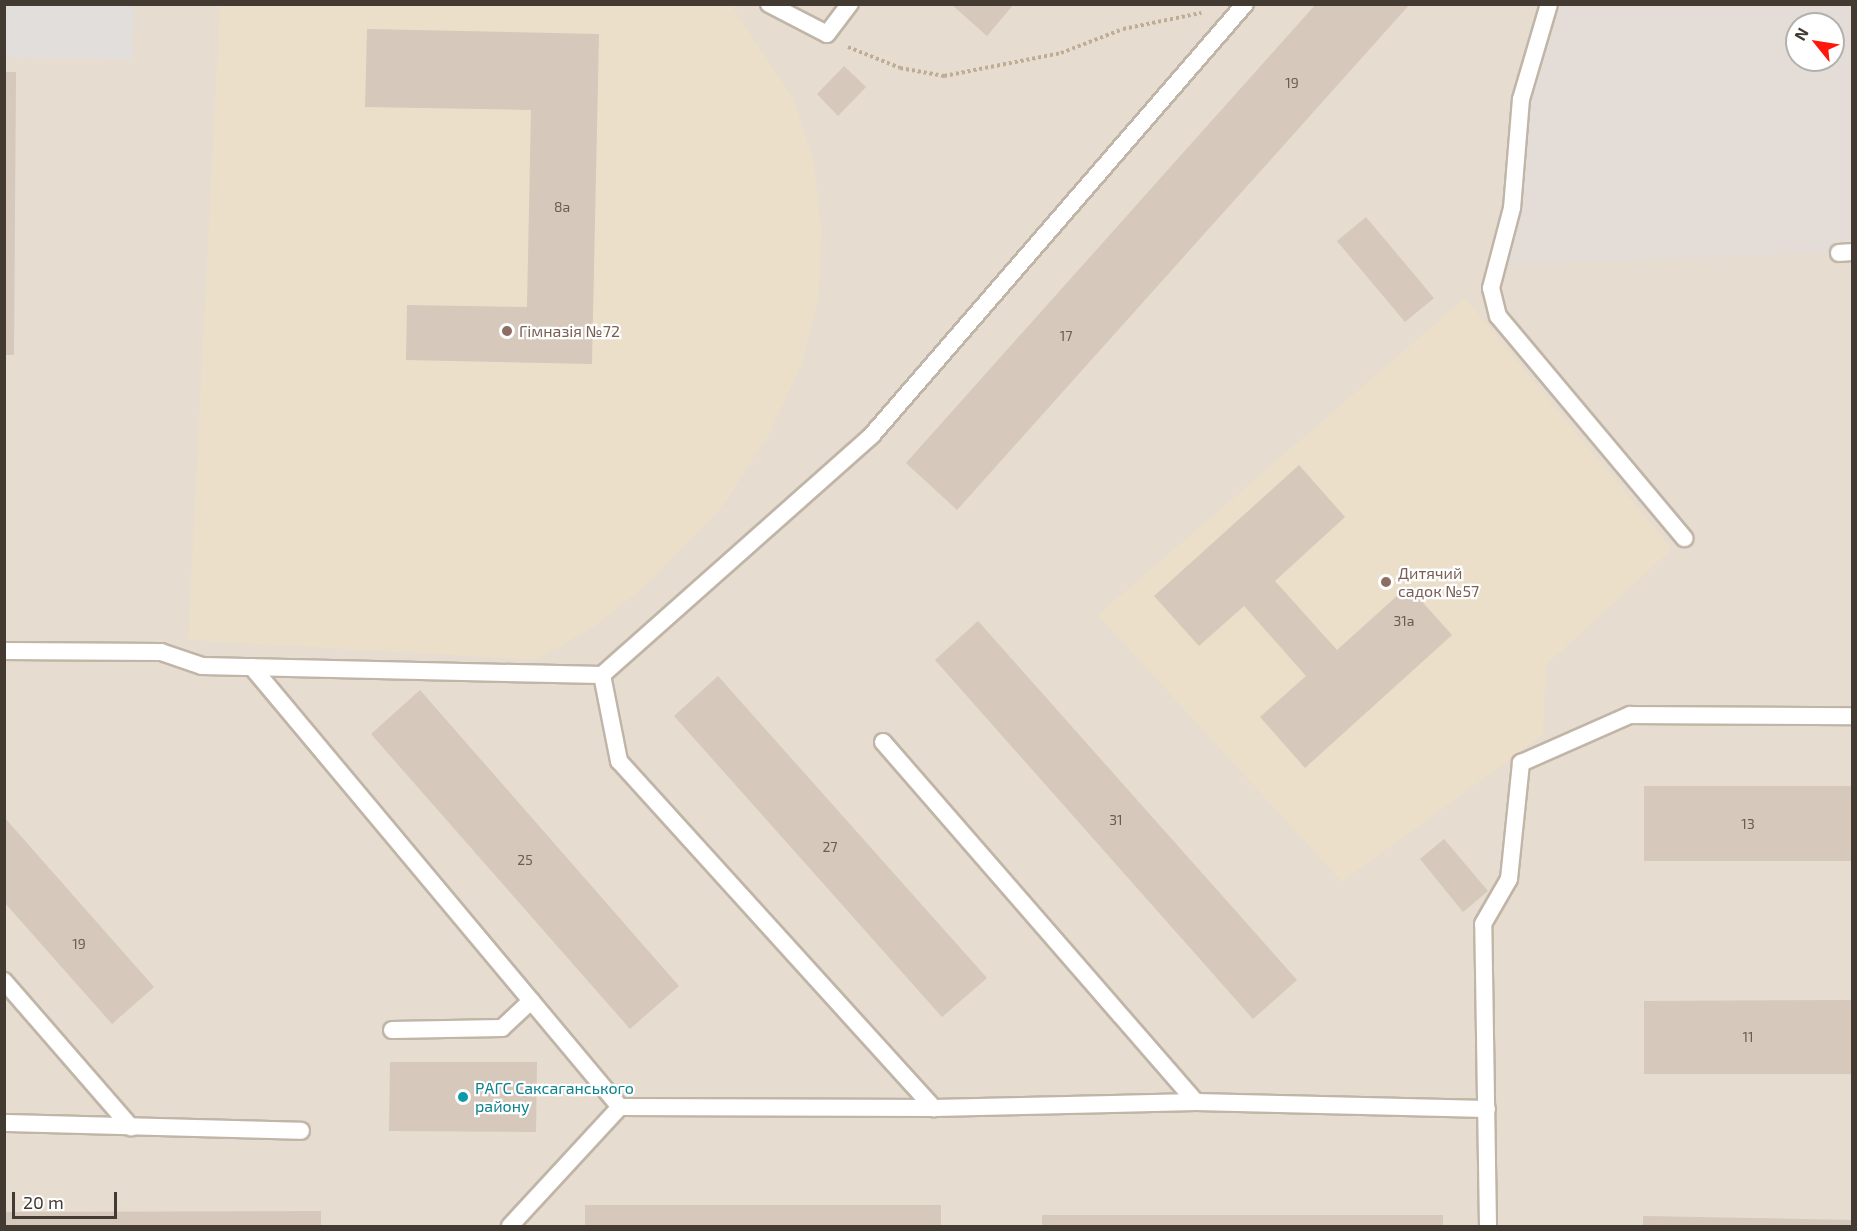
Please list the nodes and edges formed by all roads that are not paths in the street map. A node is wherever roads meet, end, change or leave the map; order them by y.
1 (769, 4) edge
2 (850, 4) edge
3 (1245, 4) edge
4 (1549, 4) edge
5 (1684, 538) dead end
6 (4, 651) edge
7 (252, 667) junction
8 (602, 675) junction
9 (1852, 716) edge
10 (883, 742) dead end
11 (4, 981) edge
12 (531, 1001) junction
13 (392, 1030) dead end
14 (1196, 1102) junction
15 (620, 1107) junction
16 (934, 1108) junction
17 (1487, 1110) junction
18 (4, 1123) edge
19 (131, 1126) junction
20 (301, 1131) dead end
21 (510, 1227) edge
22 (1488, 1227) edge

1 - 2 lane
3 - 8 lane
4 - 5 lane
6 - 7 lane
7 - 8 lane
7 - 12 lane
8 - 16 lane
9 - 17 lane
10 - 14 lane
11 - 19 lane
12 - 13 lane
12 - 15 lane
14 - 16 lane
14 - 17 lane
15 - 16 lane
15 - 21 lane
17 - 22 lane
18 - 19 lane
19 - 20 lane

